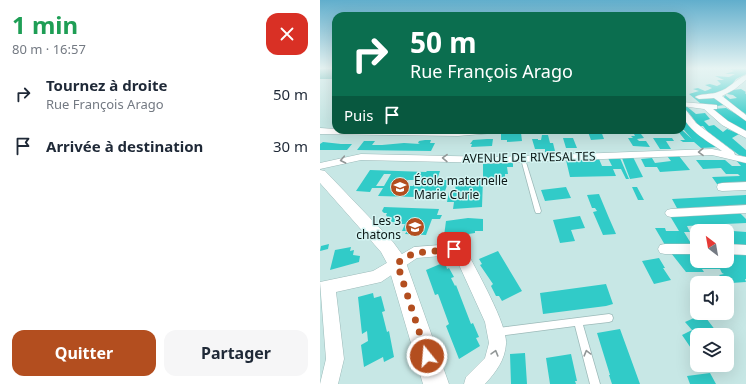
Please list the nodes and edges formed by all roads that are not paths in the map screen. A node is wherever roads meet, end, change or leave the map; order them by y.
1 (736, 86) edge
2 (718, 95) junction
3 (699, 97) dead end
4 (686, 103) edge
5 (727, 105) junction
6 (707, 108) junction
7 (686, 116) edge
8 (746, 119) edge
9 (320, 131) edge
10 (332, 131) edge
11 (746, 135) edge
12 (740, 158) edge
13 (523, 159) junction
14 (320, 166) edge
15 (320, 174) edge
16 (746, 186) edge
17 (722, 187) dead end
18 (746, 209) edge
19 (538, 211) dead end
20 (671, 212) dead end
21 (666, 249) dead end
22 (690, 249) edge
23 (734, 249) edge
24 (746, 250) edge
25 (397, 263) junction
26 (324, 288) edge
27 (609, 318) dead end
28 (578, 322) junction
29 (496, 332) junction
30 (329, 384) edge
31 (436, 384) edge
32 (473, 384) edge
33 (595, 384) edge

1 - 2 street
2 - 3 street
2 - 5 street
4 - 6 street
5 - 6 street
5 - 8 street
6 - 11 street
7 - 12 street
9 - 10 street
12 -> 13 street, AVENUE DE RIVESALTES
13 -> 14 street, AVENUE DE RIVESALTES
13 - 19 lane
15 - 25 main road
16 - 17 street
18 - 20 street
21 - 22 street
23 - 24 street
25 - 26 street
25 - 29 street
25 - 31 main road
26 - 30 street
27 - 28 lane
28 - 29 lane
33 -> 28 lane
32 -> 29 street

